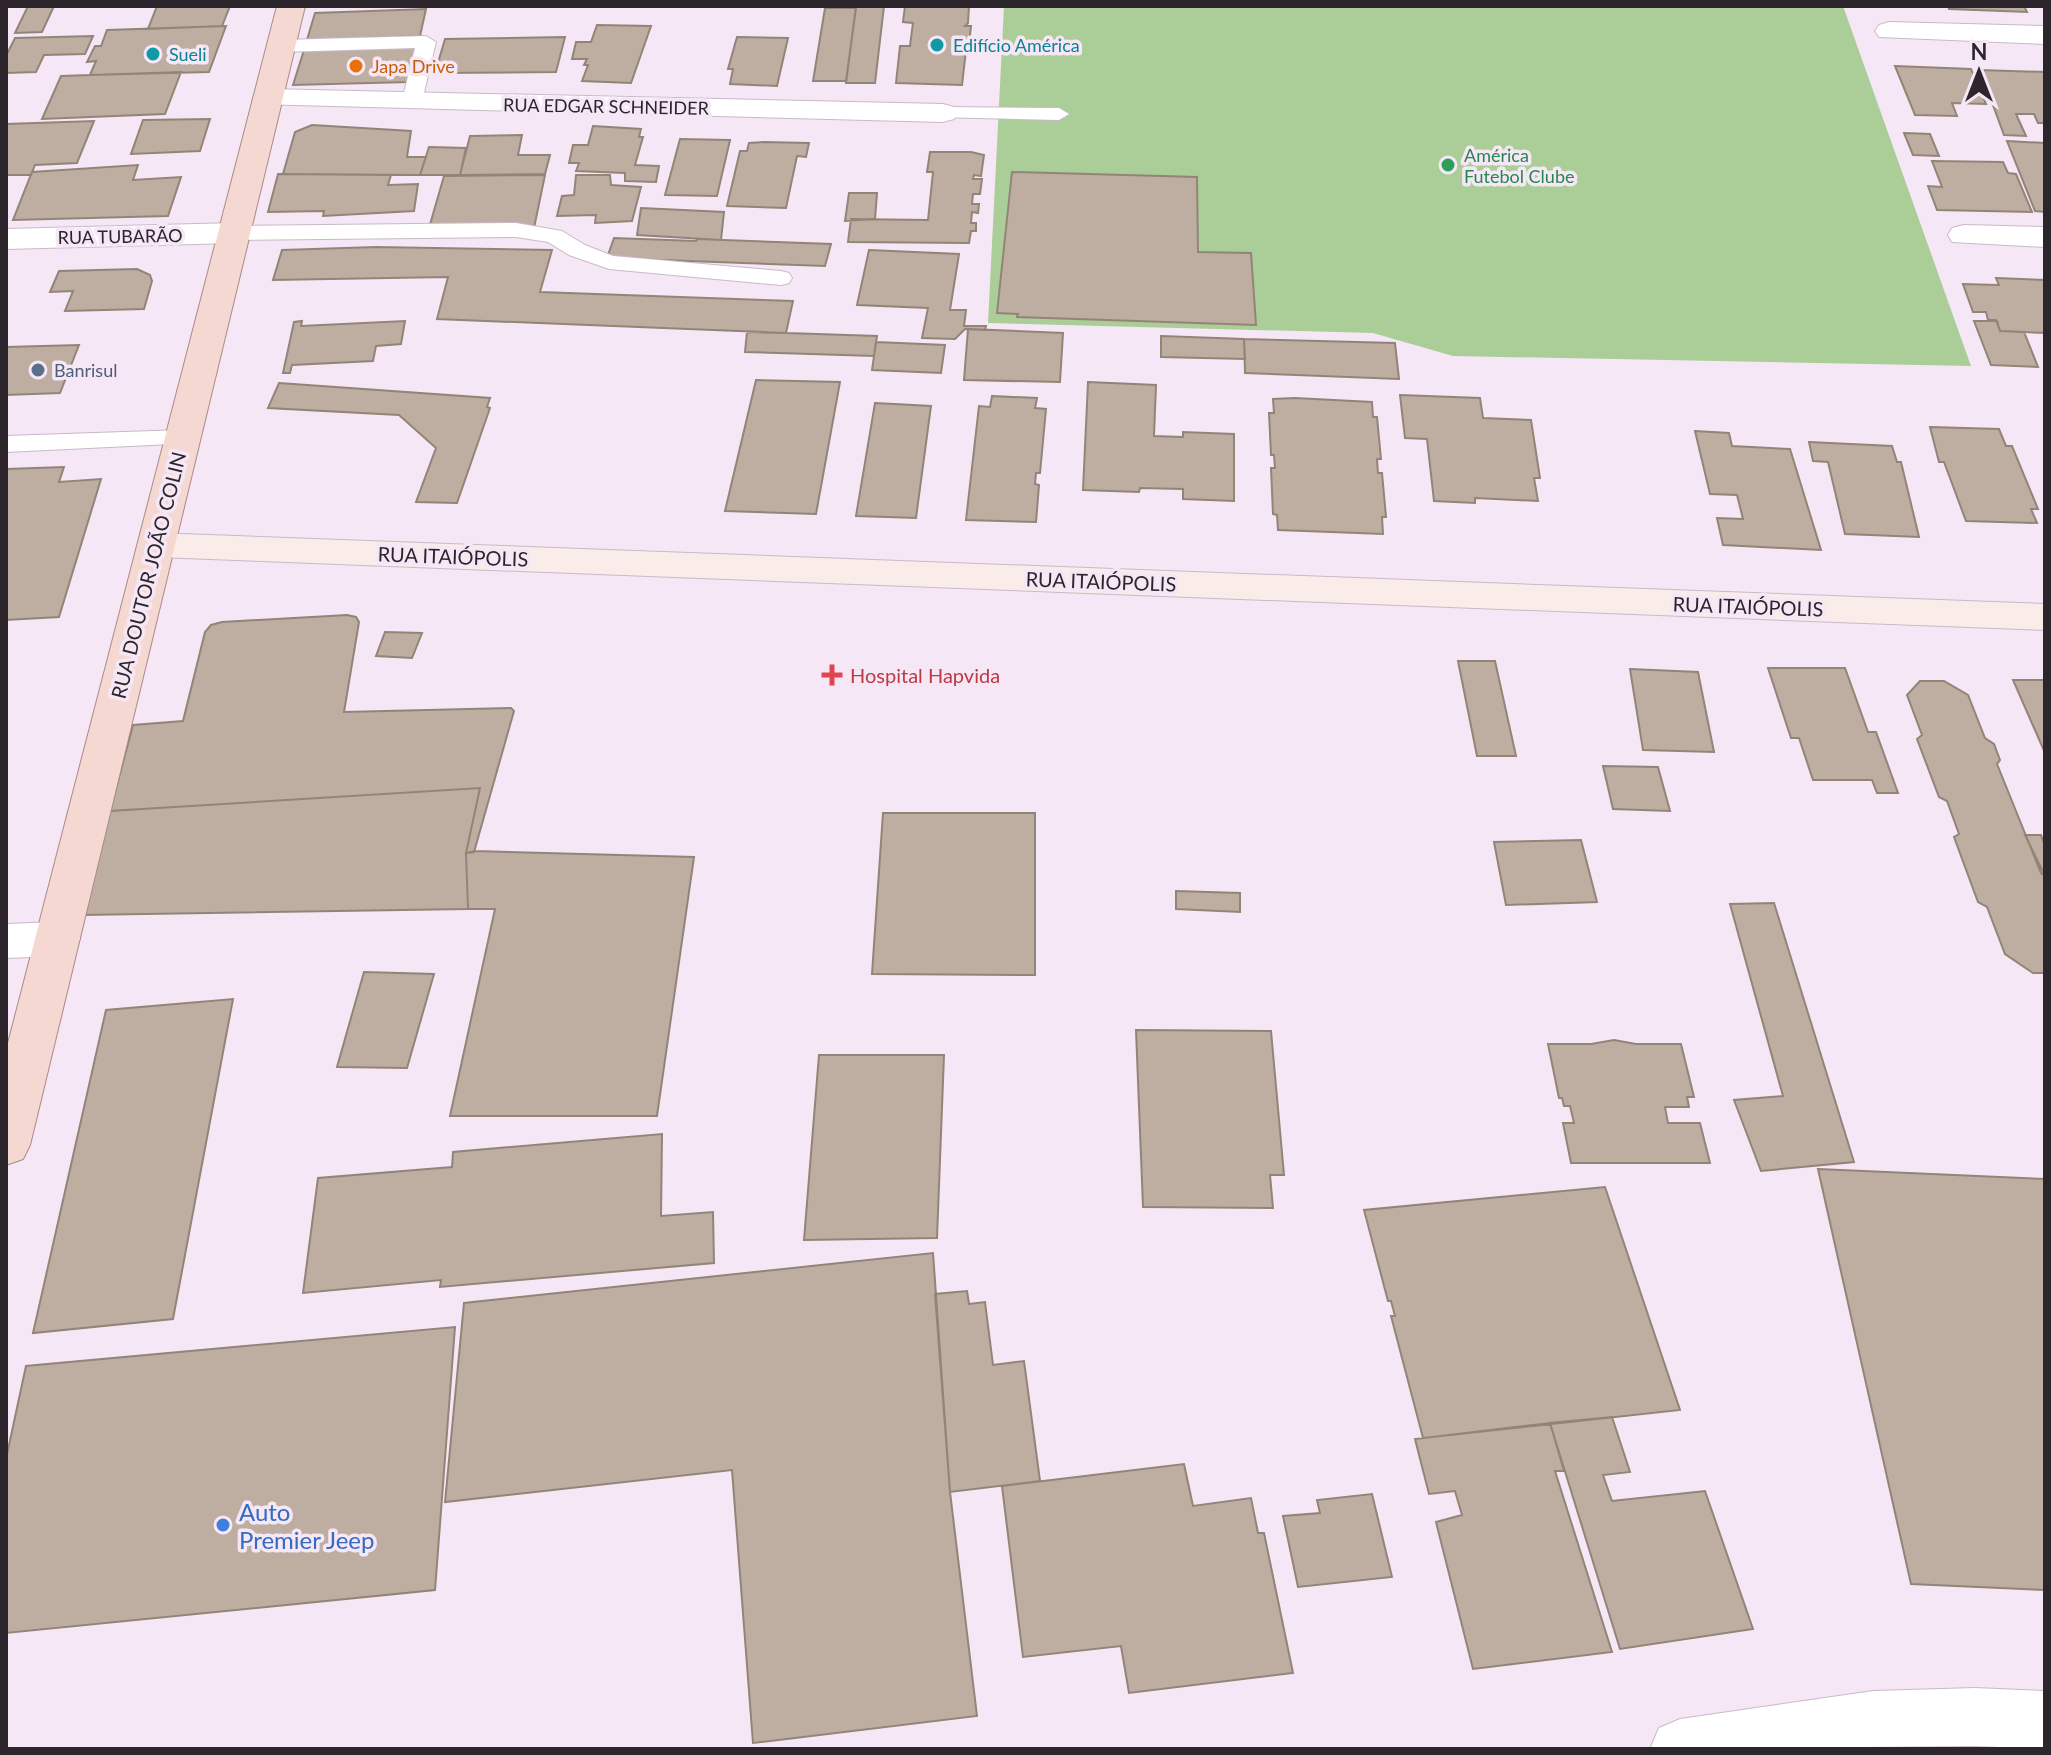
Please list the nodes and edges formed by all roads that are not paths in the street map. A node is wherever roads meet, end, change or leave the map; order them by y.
1 (291, 6) edge
2 (1889, 31) dead end
3 (2045, 35) edge
4 (281, 46) junction
5 (268, 98) junction
6 (412, 101) junction
7 (943, 113) joint
8 (1059, 114) dead end
9 (234, 233) junction
10 (1964, 235) dead end
11 (2045, 237) edge
12 (6, 239) edge
13 (781, 278) dead end
14 (183, 438) junction
15 (6, 444) edge
16 (156, 545) junction
17 (2045, 617) edge
18 (57, 939) junction
19 (6, 941) edge
20 (6, 1145) edge
21 (2045, 1721) edge
22 (1982, 1733) edge
23 (1680, 1749) edge

1 - 4 main road, RUA DOUTOR JOÃO COLIN
2 - 3 street
4 - 5 main road, RUA DOUTOR JOÃO COLIN
4 - 6 lane
5 - 6 street, RUA EDGAR SCHNEIDER
5 - 9 main road, RUA DOUTOR JOÃO COLIN
6 - 7 street, RUA EDGAR SCHNEIDER
7 - 8 lane
9 - 12 street, RUA TUBARÃO
9 - 13 lane
9 - 14 main road, RUA DOUTOR JOÃO COLIN
10 - 11 street
14 - 15 lane
14 - 16 main road, RUA DOUTOR JOÃO COLIN
16 - 17 main road, RUA ITAIÓPOLIS
16 - 18 main road, RUA DOUTOR JOÃO COLIN
18 - 19 street
18 - 20 main road, RUA DOUTOR JOÃO COLIN
21 - 22 street
22 - 23 street

